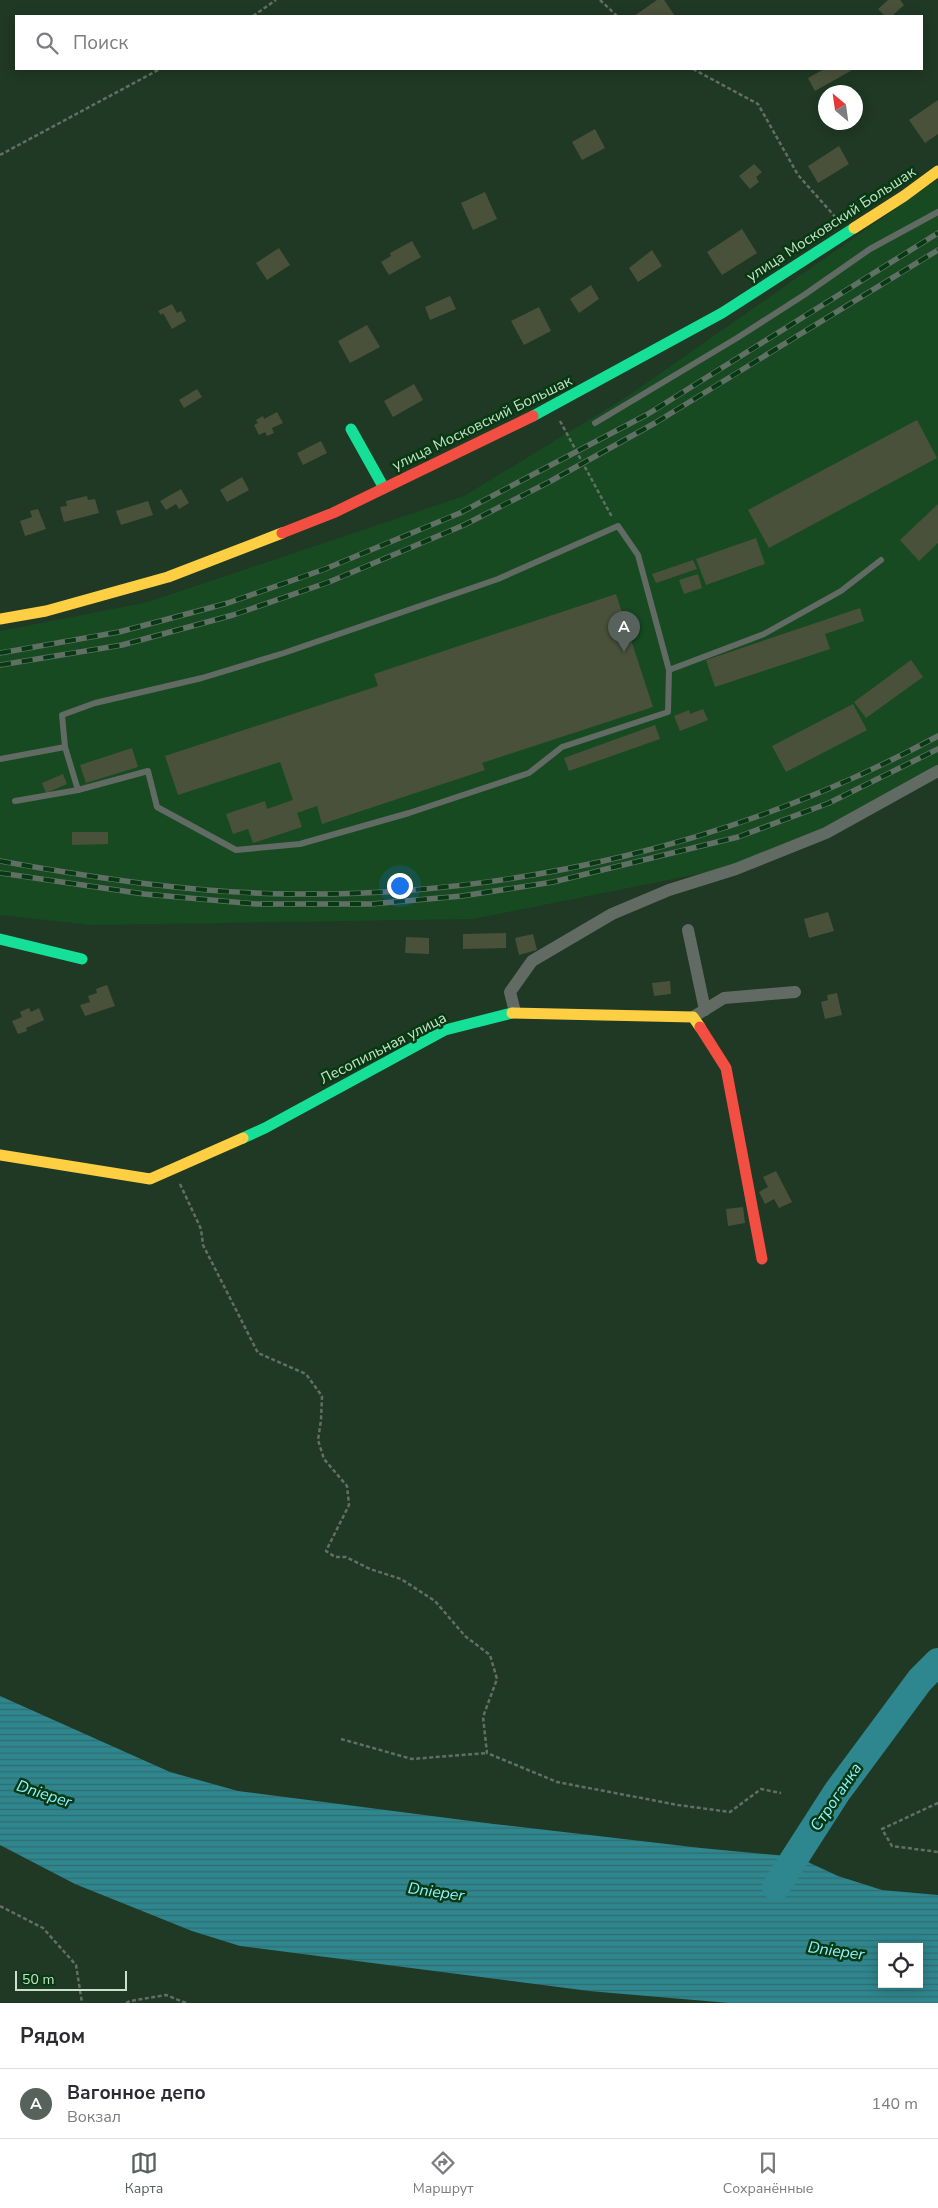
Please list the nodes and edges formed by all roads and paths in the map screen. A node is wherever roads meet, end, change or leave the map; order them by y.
1 (276, 0) edge
2 (600, 0) edge
3 (254, 15) edge
4 (615, 15) edge
5 (158, 70) edge
6 (695, 70) edge
7 (0, 155) edge
8 (938, 171) edge
9 (938, 212) edge
10 (846, 234) junction
11 (552, 406) junction
12 (595, 423) dead end
13 (351, 428) dead end
14 (384, 488) junction
15 (616, 527) junction
16 (881, 560) dead end
17 (0, 619) edge
18 (670, 670) junction
19 (65, 747) junction
20 (0, 759) edge
21 (938, 771) edge
22 (78, 790) junction
23 (15, 801) dead end
24 (688, 930) dead end
25 (0, 939) edge
26 (82, 959) dead end
27 (795, 992) dead end
28 (705, 1010) junction
29 (515, 1012) junction
30 (693, 1017) junction
31 (0, 1155) edge
32 (188, 1162) junction
33 (762, 1259) dead end
34 (341, 1739) dead end
35 (487, 1753) junction
36 (781, 1793) dead end
37 (938, 1803) edge
38 (938, 1852) edge
39 (0, 1906) edge
40 (82, 2003) edge
41 (126, 2003) edge
42 (186, 2003) edge

1 - 3 path
2 - 4 path
5 - 7 path
6 - 10 path
8 - 10 street, улица Московский Большак
9 - 12 lane
10 - 11 street, улица Московский Большак
11 - 14 street, улица Московский Большак
11 - 15 path
13 - 14 street
14 - 17 street, улица Московский Большак
15 - 18 lane
15 - 19 lane
16 - 18 lane
18 - 22 lane
19 - 20 lane
19 - 22 lane
21 - 29 street
22 - 23 lane
24 - 28 street
25 - 26 street
27 - 28 street
28 - 30 street
29 - 30 street, Лесопильная улица
29 - 32 street, Лесопильная улица
30 - 33 street
31 - 32 street, Лесопильная улица
32 - 35 path
34 - 35 path
35 - 36 path
37 - 38 path
39 - 40 path
41 - 42 path

